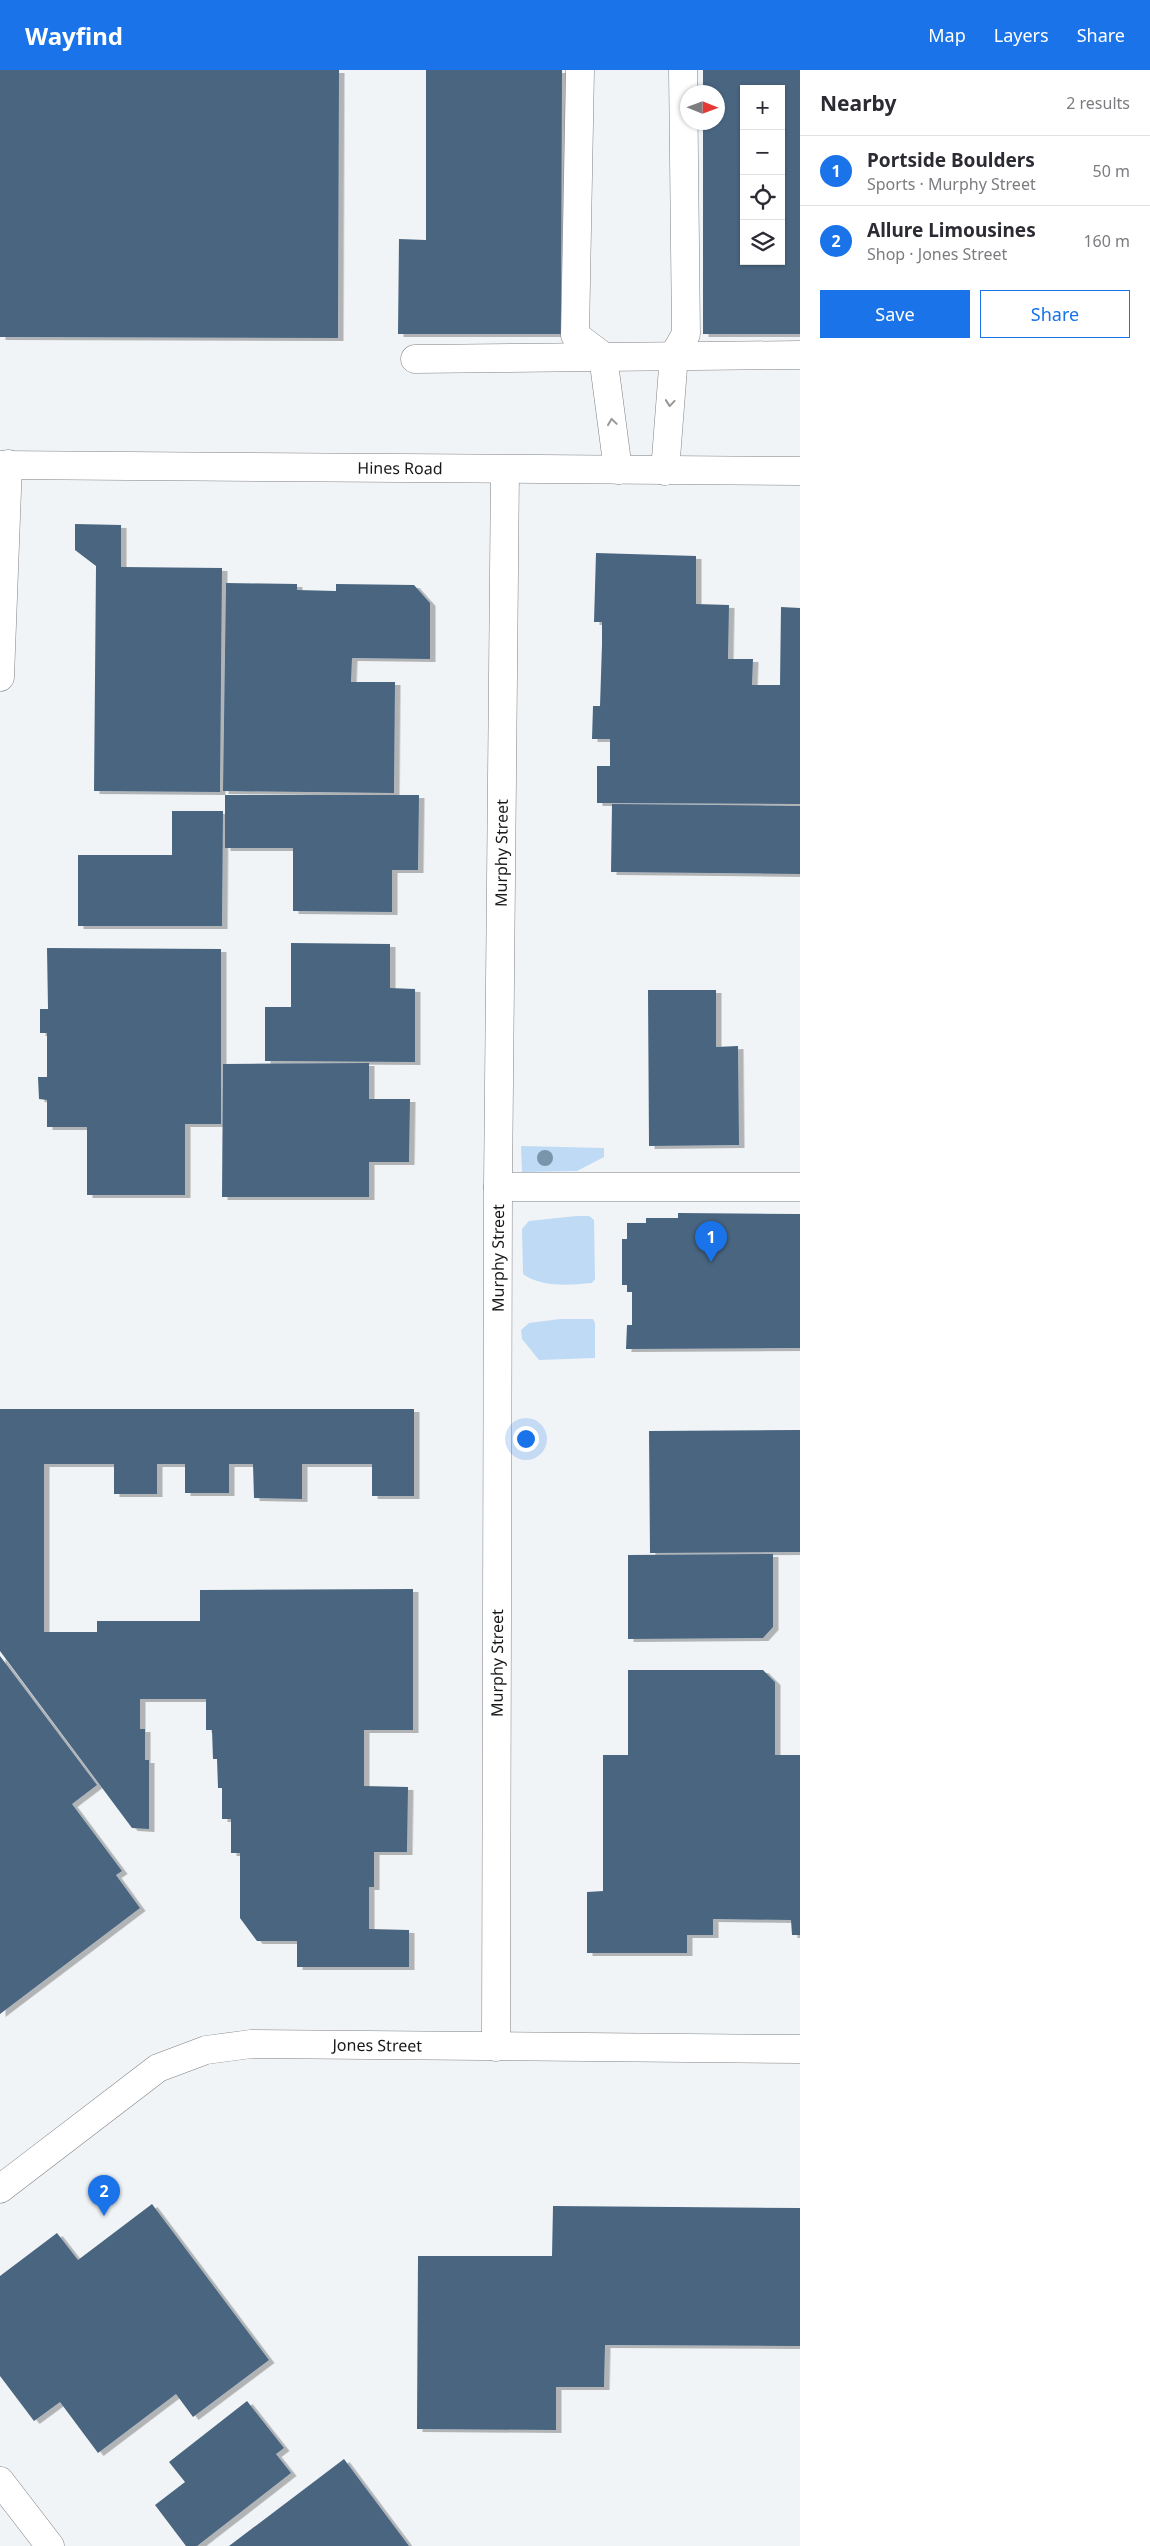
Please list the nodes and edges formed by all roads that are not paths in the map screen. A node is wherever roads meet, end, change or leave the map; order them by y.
1 (580, 70) edge
2 (683, 70) edge
3 (674, 354) junction
4 (800, 355) edge
5 (603, 356) junction
6 (415, 359) dead end
7 (4, 464) edge
8 (505, 470) junction
9 (618, 470) junction
10 (665, 471) junction
11 (800, 471) edge
12 (0, 677) edge
13 (498, 1187) junction
14 (800, 1187) edge
15 (496, 2047) junction
16 (800, 2049) edge
17 (0, 2189) edge
18 (0, 2481) edge
19 (50, 2546) edge

1 - 5 street
2 - 3 street
3 - 4 street
3 - 5 street
3 -> 10 street
5 - 6 street
9 -> 5 street
7 - 8 street, Hines Road
7 - 12 street
8 - 9 street, Hines Road
8 - 13 street, Murphy Street
9 - 10 street, Hines Road
10 - 11 street, Hines Road
13 - 14 street
13 - 15 street, Murphy Street
15 - 16 street, Jones Street
15 - 17 street, Jones Street
18 - 19 street

